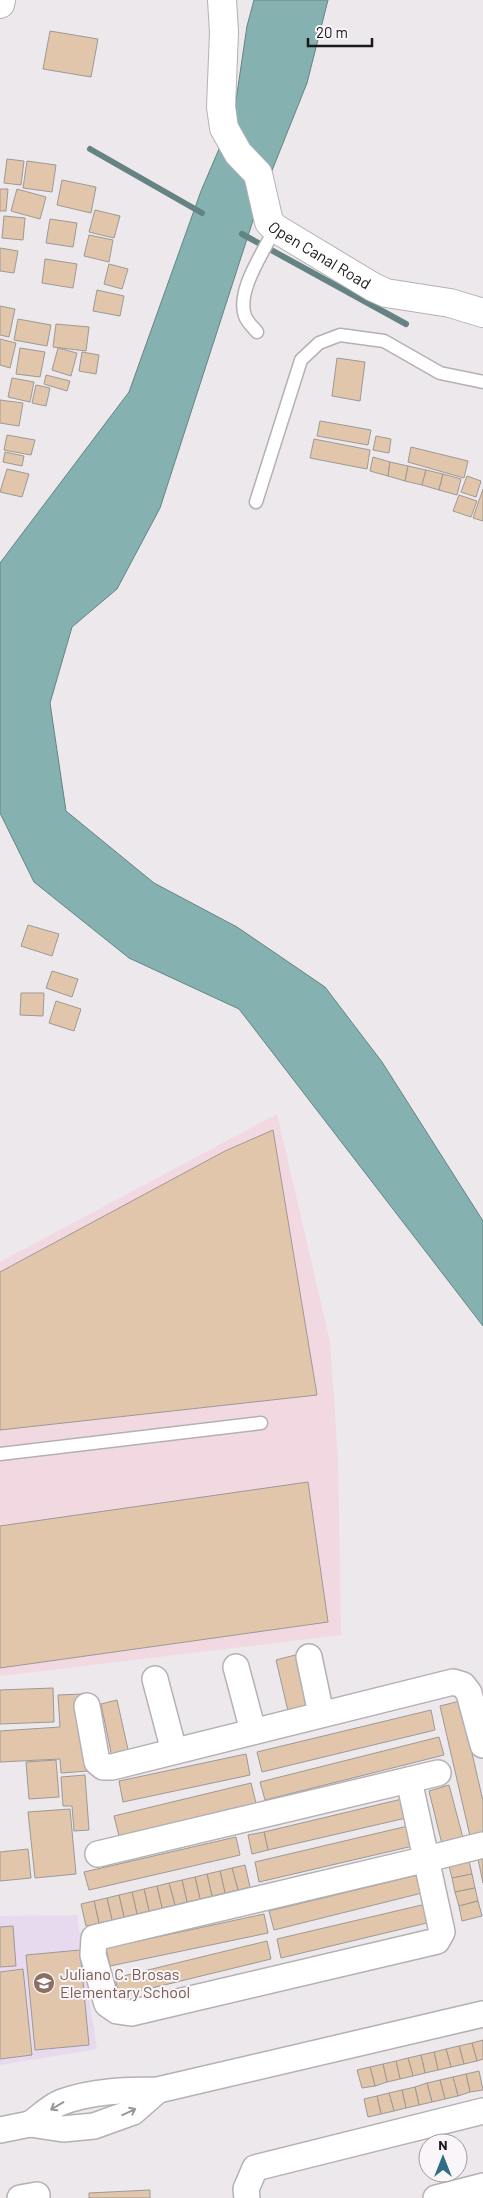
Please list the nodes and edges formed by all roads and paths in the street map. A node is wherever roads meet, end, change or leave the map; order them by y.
1 (1, 0) edge
2 (222, 0) edge
3 (0, 4) edge
4 (275, 228) junction
5 (483, 313) edge
6 (257, 332) dead end
7 (483, 382) edge
8 (256, 502) dead end
9 (261, 1423) dead end
10 (0, 1454) edge
11 (308, 1657) dead end
12 (236, 1667) dead end
13 (155, 1679) dead end
14 (87, 1706) dead end
15 (321, 1714) junction
16 (253, 1730) junction
17 (483, 1745) edge
18 (174, 1751) junction
19 (438, 1773) dead end
20 (409, 1780) junction
21 (483, 1845) edge
22 (98, 1854) dead end
23 (428, 1859) junction
24 (483, 2014) edge
25 (483, 2111) edge
26 (0, 2130) edge
27 (483, 2186) edge
28 (247, 2198) edge
29 (436, 2198) edge

1 - 3 street
2 - 4 street, Open Canal Road
4 - 5 street, Open Canal Road
4 - 6 lane
7 - 8 lane
9 - 10 lane
11 - 15 street
12 - 16 street
13 - 18 street
14 - 18 street
15 - 16 street
15 - 17 street
16 - 18 street
19 - 20 street
20 - 22 street
20 - 23 street
21 - 23 street
23 - 23 street
24 - 26 street
25 - 28 street
27 - 29 street

